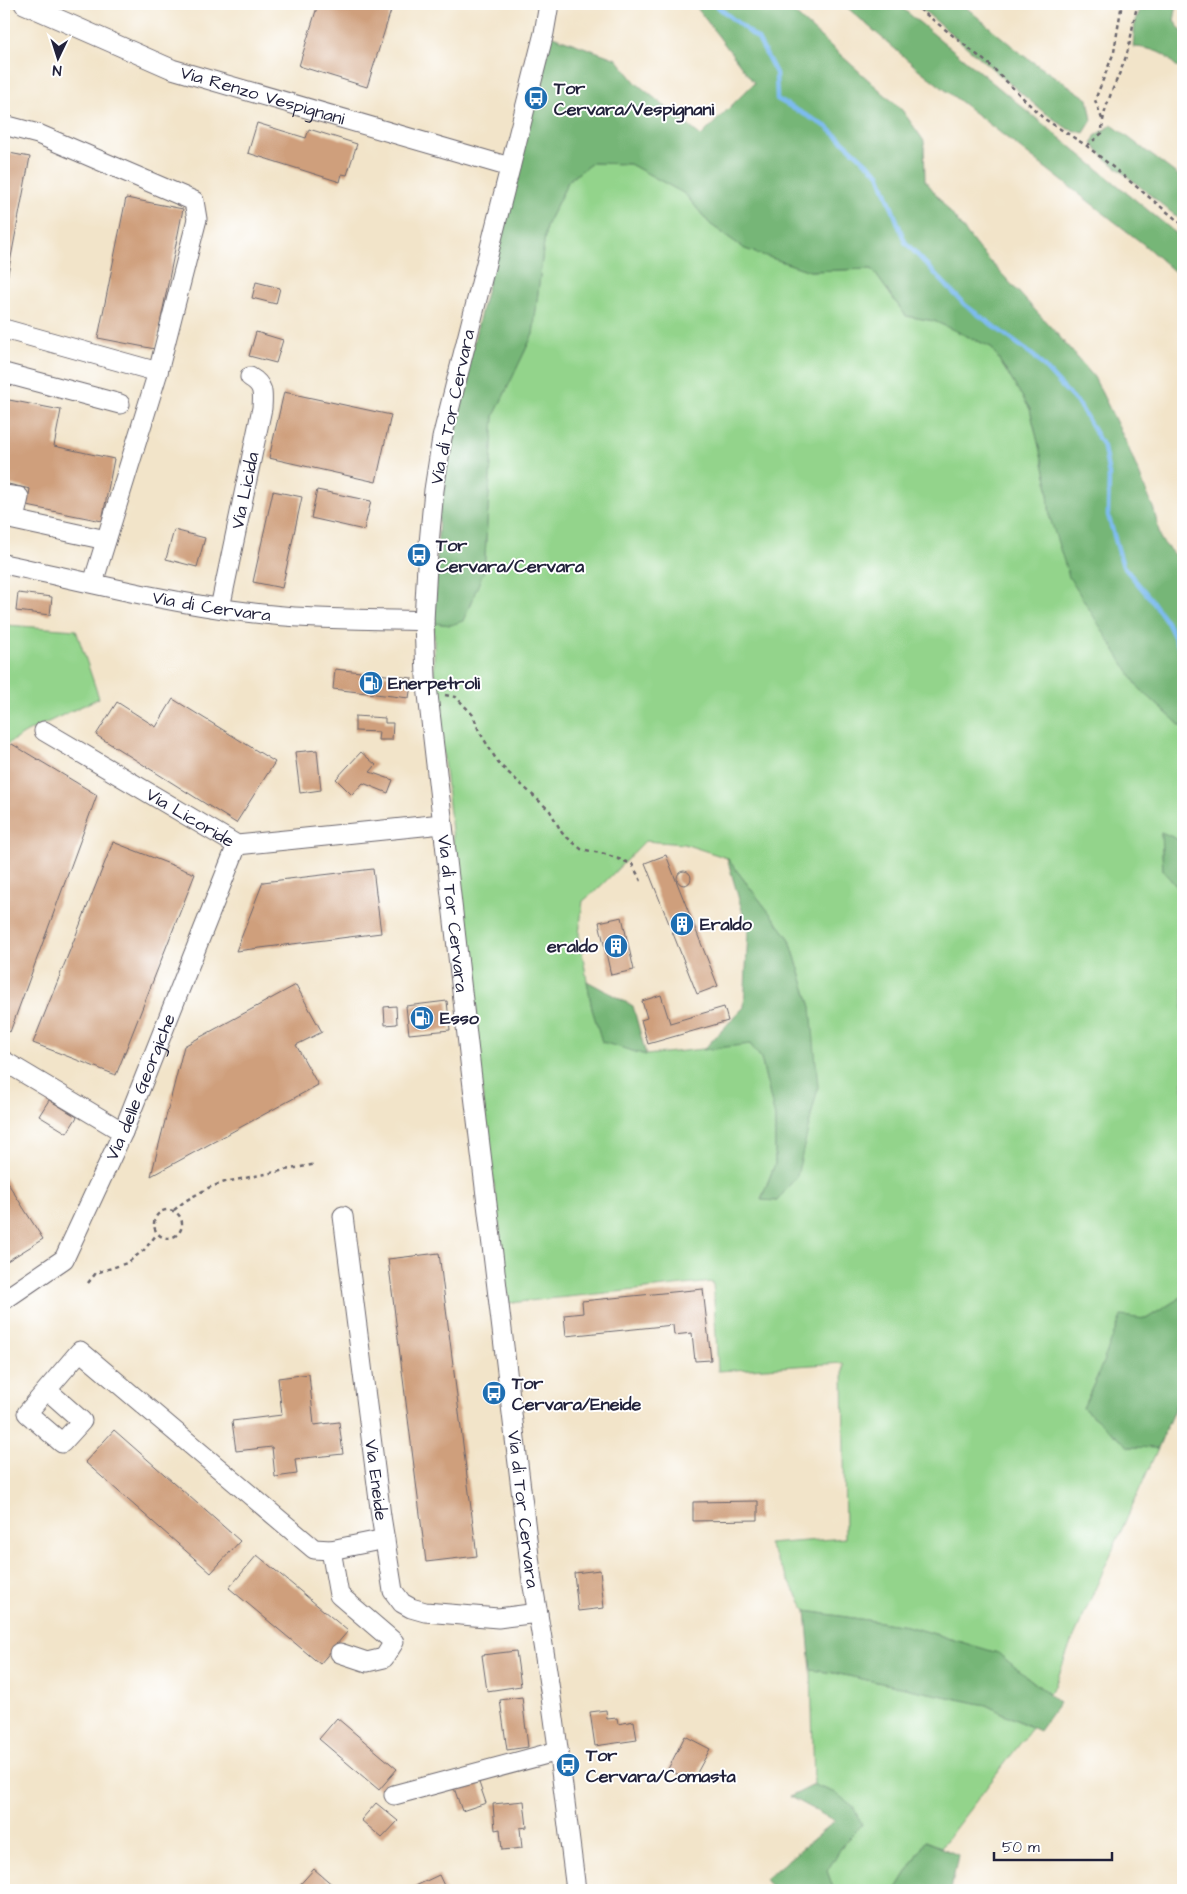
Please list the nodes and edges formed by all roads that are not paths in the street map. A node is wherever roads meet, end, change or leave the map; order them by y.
1 (25, 4) edge
2 (549, 4) edge
3 (4, 125) edge
4 (510, 167) junction
5 (4, 329) edge
6 (158, 372) junction
7 (4, 373) edge
8 (250, 377) dead end
9 (120, 404) dead end
10 (4, 495) edge
11 (106, 540) junction
12 (4, 564) edge
13 (93, 583) junction
14 (220, 608) junction
15 (424, 621) junction
16 (44, 731) dead end
17 (442, 824) junction
18 (238, 845) junction
19 (4, 1061) edge
20 (123, 1132) junction
21 (343, 1216) dead end
22 (4, 1300) edge
23 (47, 1390) dead end
24 (385, 1540) junction
25 (331, 1550) junction
26 (538, 1613) junction
27 (340, 1654) dead end
28 (558, 1751) junction
29 (394, 1795) dead end
30 (576, 1890) edge

1 - 4 street, Via Renzo Vespignani
2 - 4 street, Via di Tor Cervara
3 - 6 street
4 - 15 street, Via di Tor Cervara
5 - 6 street
6 - 11 street
7 - 9 street
8 - 14 street, Via Licida
10 - 11 street
11 - 13 street
12 - 13 street, Via di Cervara
13 - 14 street, Via di Cervara
14 - 15 street, Via di Cervara
15 - 17 street, Via di Tor Cervara
16 - 18 street, Via Licoride
17 - 18 street, Via Licoride
17 - 26 street, Via di Tor Cervara
18 - 20 street, Via delle Georgiche
19 - 20 street
20 - 22 street, Via delle Georgiche
21 - 24 street, Via Eneide
23 - 25 street
24 - 25 street
24 - 26 street, Via Eneide
25 - 27 street
26 - 28 street, Via di Tor Cervara
28 - 29 street
28 - 30 street, Via di Tor Cervara

